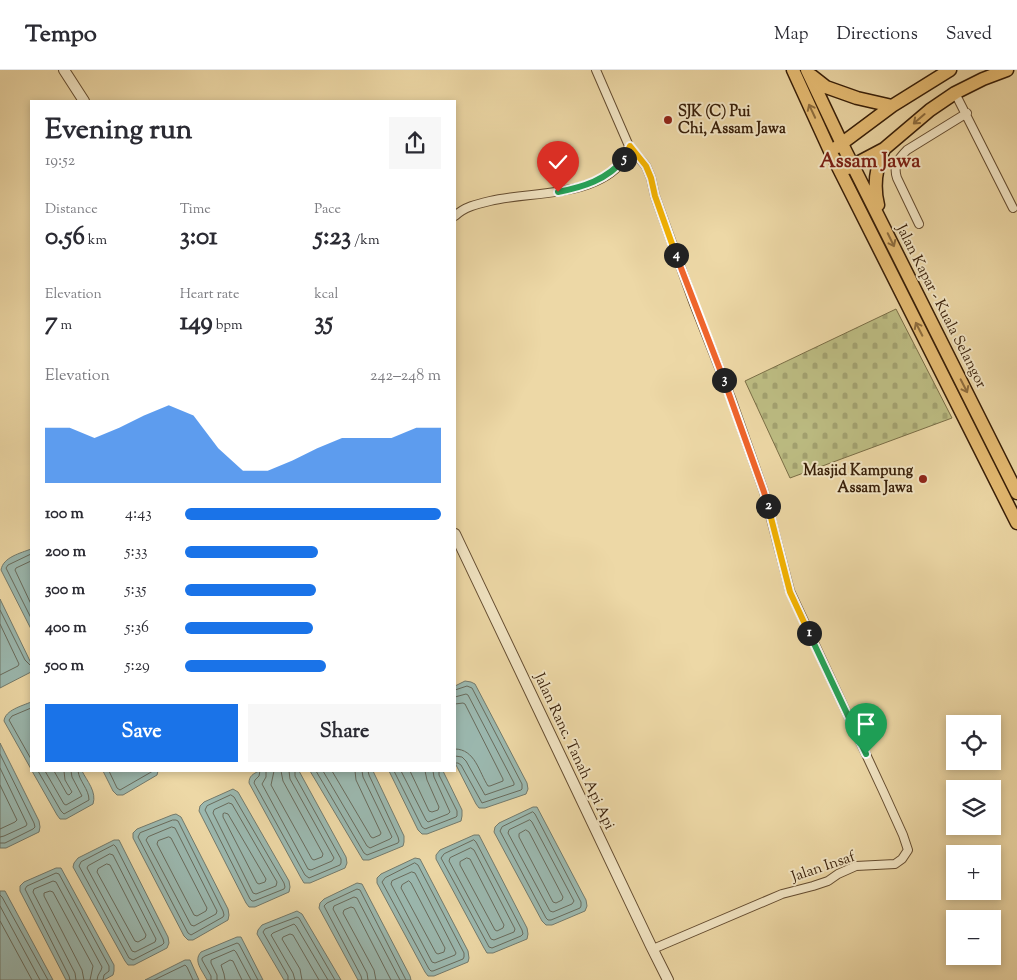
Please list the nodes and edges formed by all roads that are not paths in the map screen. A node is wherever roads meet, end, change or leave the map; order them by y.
1 (64, 70) edge
2 (596, 70) edge
3 (792, 70) edge
4 (950, 70) edge
5 (1007, 70) edge
6 (808, 72) edge
7 (956, 92) junction
8 (83, 100) edge
9 (892, 106) junction
10 (967, 113) junction
11 (840, 139) junction
12 (630, 146) junction
13 (884, 149) junction
14 (830, 151) junction
15 (854, 165) junction
16 (843, 175) junction
17 (1013, 208) dead end
18 (456, 215) edge
19 (882, 221) junction
20 (919, 224) dead end
21 (1017, 493) edge
22 (1017, 524) edge
23 (456, 536) edge
24 (653, 949) junction
25 (668, 980) edge

1 - 8 street
2 - 12 street
14 -> 3 highway, Jalan Kapar - Kuala Selangor
4 - 9 highway
5 - 7 highway
6 - 9 highway
6 - 11 highway, Jalan Kapar - Kuala Selangor
7 - 10 street
7 -> 13 highway
9 - 11 highway
10 - 17 street
10 - 20 street
11 - 14 highway
11 - 15 highway, Jalan Kapar - Kuala Selangor
12 - 18 street
12 - 24 street, Jalan Insaf
13 - 15 highway
13 - 19 highway
14 - 16 highway, Jalan Kapar - Kuala Selangor
15 - 16 highway
15 - 19 highway, Jalan Kapar - Kuala Selangor
22 -> 16 highway, Jalan Kapar - Kuala Selangor
19 -> 21 highway, Jalan Kapar - Kuala Selangor
23 - 24 street, Jalan Ranc. Tanah Api Api
24 - 25 street, Jalan Ranc. Tanah Api Api

